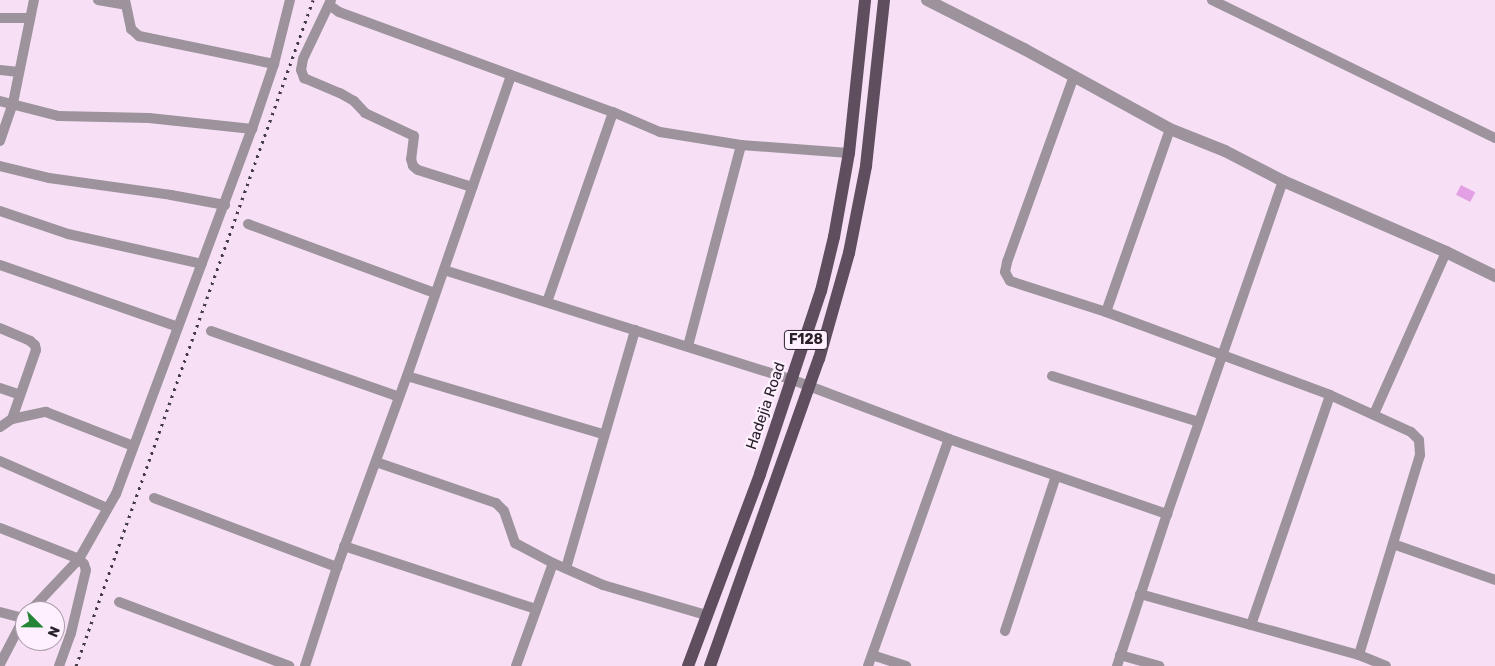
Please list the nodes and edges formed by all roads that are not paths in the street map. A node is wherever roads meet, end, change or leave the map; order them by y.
1 (34, 0) edge
2 (98, 0) edge
3 (290, 0) edge
4 (865, 0) edge
5 (884, 0) edge
6 (927, 0) edge
7 (1212, 0) edge
8 (330, 2) edge
9 (126, 3) edge
10 (0, 18) edge
11 (30, 18) junction
12 (274, 64) junction
13 (0, 70) edge
14 (19, 72) junction
15 (511, 76) junction
16 (1074, 76) junction
17 (0, 101) edge
18 (13, 103) junction
19 (613, 112) junction
20 (252, 129) junction
21 (1170, 129) junction
22 (1495, 138) edge
23 (0, 141) edge
24 (741, 145) junction
25 (849, 153) junction
26 (0, 166) edge
27 (1283, 181) junction
28 (472, 187) junction
29 (225, 205) junction
30 (0, 211) edge
31 (248, 224) dead end
32 (1446, 252) junction
33 (202, 264) junction
34 (0, 265) edge
35 (444, 270) junction
36 (1495, 276) edge
37 (435, 292) junction
38 (547, 302) junction
39 (1106, 312) junction
40 (178, 327) junction
41 (0, 328) edge
42 (635, 330) junction
43 (211, 331) dead end
44 (688, 346) junction
45 (1222, 356) junction
46 (407, 376) junction
47 (1052, 376) dead end
48 (792, 380) junction
49 (809, 386) junction
50 (0, 388) edge
51 (20, 395) junction
52 (1330, 395) junction
53 (399, 397) junction
54 (1374, 414) junction
55 (4, 422) edge
56 (1199, 422) junction
57 (603, 434) junction
58 (949, 439) junction
59 (134, 446) junction
60 (0, 461) edge
61 (376, 462) junction
62 (1056, 476) junction
63 (154, 498) dead end
64 (107, 508) junction
65 (1167, 514) junction
66 (0, 528) edge
67 (1393, 544) junction
68 (344, 546) junction
69 (79, 559) junction
70 (553, 563) junction
71 (337, 567) junction
72 (566, 568) junction
73 (1495, 580) edge
74 (1140, 594) junction
75 (39, 601) edge
76 (119, 602) dead end
77 (536, 609) junction
78 (0, 612) edge
79 (15, 614) edge
80 (706, 615) junction
81 (1251, 625) junction
82 (1005, 631) dead end
83 (15, 636) edge
84 (872, 655) junction
85 (1120, 655) junction
86 (1359, 655) junction
87 (0, 664) edge
88 (60, 666) edge
89 (289, 666) edge
90 (304, 666) edge
91 (516, 666) edge
92 (688, 666) edge
93 (710, 666) edge
94 (868, 666) edge
95 (906, 666) edge
96 (1117, 666) edge
97 (1159, 666) edge
98 (1386, 666) edge

1 - 11 street
2 - 9 street
3 - 12 street
4 - 25 main road, Hadejia Road / F128
5 - 49 main road, F128
6 - 16 street
7 - 22 street
8 - 15 street
8 - 28 street
9 - 12 street
10 - 11 street
11 - 14 street
12 - 20 street
13 - 14 street
14 - 18 street
15 - 19 street
15 - 28 street
16 - 21 street
16 - 39 street
17 - 18 street
18 - 20 street
18 - 23 street
19 - 24 street
19 - 38 street
20 - 29 street
21 - 27 street
21 - 39 street
24 - 25 street
24 - 44 street
25 - 48 main road, Hadejia Road / F128
26 - 29 street
27 - 32 street
27 - 45 street
28 - 35 street
29 - 33 street
30 - 33 street
31 - 37 street
32 - 36 street
32 - 54 street
33 - 40 street
34 - 40 street
35 - 37 street
35 - 38 street
37 - 46 street
38 - 42 street
39 - 45 street
40 - 59 street
41 - 51 street
42 - 44 street
42 - 57 street
43 - 53 street
44 - 48 street
45 - 52 street
45 - 56 street
46 - 53 street
46 - 57 street
47 - 56 street
48 - 49 street
48 - 80 main road, Hadejia Road / F128
49 - 58 street
49 - 93 main road, F128
50 - 51 street
51 - 55 street
52 - 54 street
52 - 81 street
53 - 61 street
54 - 67 street
55 - 59 street
56 - 65 street
57 - 72 street
58 - 62 street
58 - 84 street
59 - 64 street
60 - 64 street
61 - 68 street
61 - 70 street
62 - 65 street
62 - 82 street
63 - 71 street
64 - 69 street
65 - 74 street
66 - 69 street
67 - 73 street
67 - 86 street
68 - 71 street
68 - 77 street
69 - 75 street
69 - 88 street
70 - 72 street
70 - 77 street
71 - 90 street
72 - 80 street
74 - 81 street
74 - 85 street
76 - 89 street
77 - 91 street
78 - 79 street
80 - 92 main road, Hadejia Road / F128
81 - 86 street
83 - 87 street
84 - 94 street
84 - 95 street
85 - 96 street
85 - 97 street
86 - 98 street

